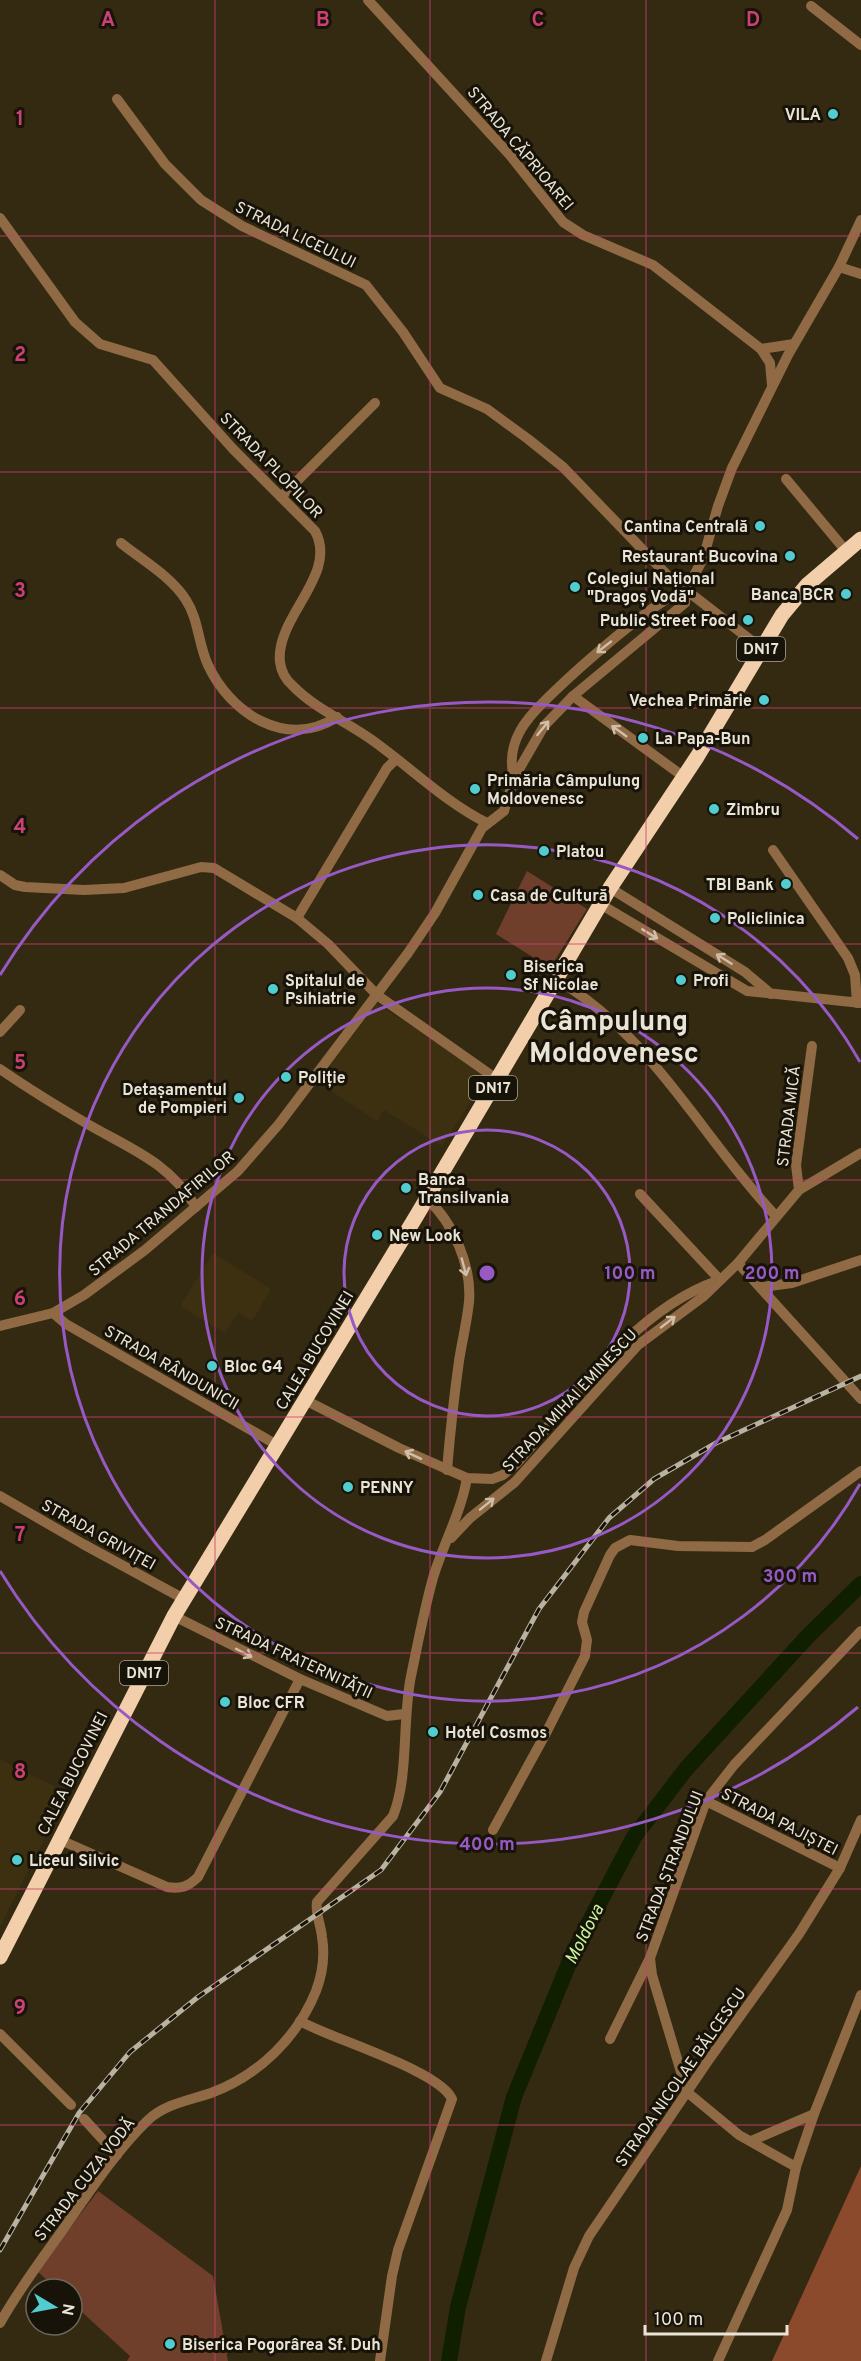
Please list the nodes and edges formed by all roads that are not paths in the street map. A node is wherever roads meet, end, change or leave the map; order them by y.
1 (368, 0) edge
2 (811, 6) dead end
3 (861, 45) edge
4 (117, 99) dead end
5 (0, 218) edge
6 (861, 220) edge
7 (839, 267) junction
8 (861, 274) edge
9 (794, 344) junction
10 (761, 349) junction
11 (772, 388) junction
12 (375, 403) dead end
13 (786, 479) dead end
14 (281, 497) junction
15 (861, 539) edge
16 (121, 543) dead end
17 (846, 551) junction
18 (686, 590) junction
19 (761, 648) junction
20 (573, 696) junction
21 (337, 717) junction
22 (396, 759) junction
23 (684, 777) junction
24 (514, 778) junction
25 (487, 823) junction
26 (773, 850) dead end
27 (0, 875) edge
28 (610, 888) junction
29 (600, 904) junction
30 (297, 918) junction
31 (557, 980) junction
32 (771, 994) junction
33 (377, 995) junction
34 (860, 1003) edge
35 (20, 1010) dead end
36 (0, 1032) edge
37 (812, 1046) dead end
38 (0, 1069) edge
39 (498, 1080) junction
40 (861, 1153) edge
41 (799, 1190) junction
42 (640, 1194) dead end
43 (427, 1199) junction
44 (196, 1207) junction
45 (775, 1215) junction
46 (861, 1260) edge
47 (738, 1263) junction
48 (720, 1280) junction
49 (762, 1287) junction
50 (53, 1313) junction
51 (1, 1324) edge
52 (861, 1399) edge
53 (304, 1400) junction
54 (277, 1445) junction
55 (447, 1470) junction
56 (861, 1471) edge
57 (467, 1478) junction
58 (0, 1496) edge
59 (445, 1545) junction
60 (184, 1599) junction
61 (174, 1616) junction
62 (861, 1631) edge
63 (300, 1680) junction
64 (405, 1714) junction
65 (706, 1801) junction
66 (861, 1820) edge
67 (493, 1830) dead end
68 (58, 1839) junction
69 (840, 1868) junction
70 (317, 1916) joint
71 (0, 1956) edge
72 (650, 1958) junction
73 (861, 1995) edge
74 (300, 2021) junction
75 (0, 2034) edge
76 (610, 2039) dead end
77 (687, 2092) junction
78 (71, 2105) dead end
79 (814, 2114) junction
80 (84, 2119) dead end
81 (751, 2141) junction
82 (117, 2155) junction
83 (796, 2167) junction
84 (0, 2323) edge
85 (380, 2361) edge
86 (546, 2361) edge
87 (718, 2361) edge

1 - 10 street, STRADA CĂPRIOAREI
2 - 3 street
4 - 18 street, STRADA LICEULUI
5 - 14 street, STRADA PLOPILOR
6 - 7 street
7 - 8 street
7 - 9 street
9 - 10 street
9 - 11 street
10 - 11 street
11 - 18 street
12 - 14 street
13 - 17 street
14 - 21 street, STRADA PLOPILOR
15 - 17 highway, DN17
16 - 21 street
17 - 19 highway, DN17
18 - 19 street, STRADA LICEULUI
18 - 20 street
18 -> 24 street
19 - 23 highway, DN17
23 -> 20 street
24 -> 20 street
21 - 22 street, STRADA PLOPILOR
22 - 25 street, STRADA PLOPILOR
22 - 30 street
23 - 28 highway, CALEA BUCOVINEI / DN17
24 - 25 street, STRADA TRANDAFIRILOR
25 - 33 street, STRADA TRANDAFIRILOR
26 - 34 street
27 - 30 street
28 - 29 highway, CALEA BUCOVINEI / DN17
32 -> 28 street
29 - 31 highway, CALEA BUCOVINEI / DN17
29 -> 32 street
30 - 33 street
31 - 39 highway, CALEA BUCOVINEI / DN17
31 - 45 street
32 - 34 street
33 - 39 street
33 - 44 street, STRADA TRANDAFIRILOR
35 - 36 street
37 - 41 street, STRADA MICĂ
38 - 44 street
39 - 43 highway, CALEA BUCOVINEI / DN17
40 - 41 street, STRADA MIHAI EMINESCU
41 - 45 street, STRADA MIHAI EMINESCU
42 - 48 street
43 - 53 highway, CALEA BUCOVINEI / DN17
43 -> 55 street
44 - 50 street, STRADA TRANDAFIRILOR
45 - 47 street, STRADA MIHAI EMINESCU
46 - 49 street
47 - 48 street, STRADA MIHAI EMINESCU
47 - 49 street
48 - 57 street, STRADA MIHAI EMINESCU
59 -> 48 street, STRADA MIHAI EMINESCU
49 - 52 street
50 - 51 street, STRADA TRANDAFIRILOR
50 - 54 street, STRADA RÂNDUNICII
53 - 54 highway, CALEA BUCOVINEI / DN17
55 -> 53 street
54 - 60 highway, CALEA BUCOVINEI / DN17
55 - 57 street
56 - 67 street
57 - 59 street, STRADA MIHAI EMINESCU
58 - 60 street, STRADA GRIVIȚEI
59 - 64 street, STRADA MIHAI EMINESCU
60 - 61 highway, CALEA BUCOVINEI / DN17
61 -> 63 street, STRADA FRATERNITĂȚII
61 - 68 highway, CALEA BUCOVINEI / DN17
62 - 65 street, STRADA ȘTRANDULUI
63 - 64 street, STRADA FRATERNITĂȚII
63 - 68 street
64 - 70 street, STRADA MIHAI EMINESCU
65 - 69 street, STRADA PAJIȘTEI
65 - 72 street, STRADA ȘTRANDULUI
66 - 69 street, STRADA NICOLAE BĂLCESCU
68 - 71 highway, CALEA BUCOVINEI / DN17
69 - 77 street, STRADA NICOLAE BĂLCESCU
70 - 74 street, STRADA CUZA VODĂ
72 - 76 street
72 - 77 street, STRADA ȘTRANDULUI
73 - 79 street
74 - 82 street, STRADA CUZA VODĂ
74 - 85 street
75 - 78 street
77 - 81 street
77 - 86 street, STRADA NICOLAE BĂLCESCU
79 - 81 street
79 - 83 street
80 - 82 street
81 - 83 street
82 - 84 street, STRADA CUZA VODĂ
83 - 87 street

